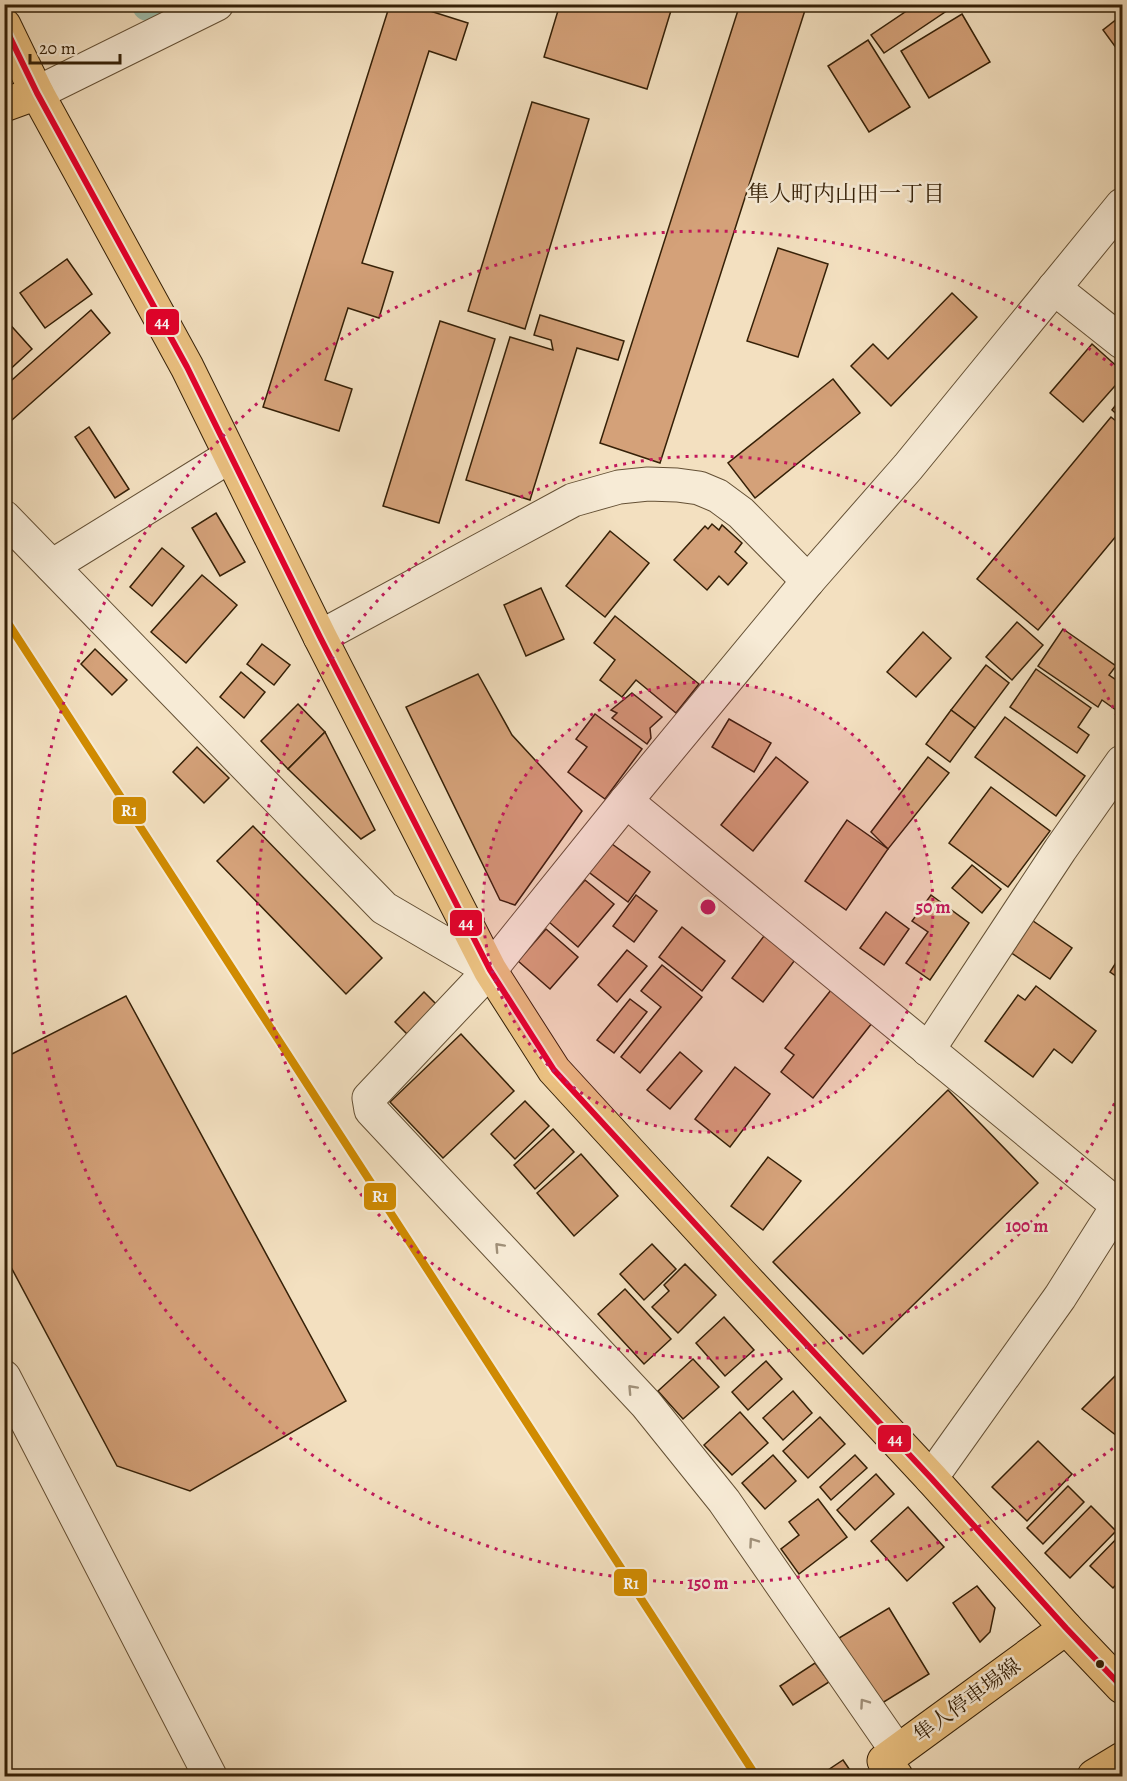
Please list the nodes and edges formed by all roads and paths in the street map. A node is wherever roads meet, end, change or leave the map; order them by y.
1 (217, 4) edge
2 (4, 25) edge
3 (37, 93) junction
4 (4, 105) edge
5 (1122, 205) edge
6 (1054, 288) junction
7 (1122, 342) edge
8 (230, 456) junction
9 (4, 517) edge
10 (52, 566) junction
11 (808, 581) junction
12 (320, 637) junction
13 (1122, 762) edge
14 (626, 801) junction
15 (490, 970) junction
16 (928, 1050) junction
17 (1121, 1205) edge
18 (4, 1377) edge
19 (931, 1478) junction
20 (1066, 1628) junction
21 (1122, 1687) edge
22 (1122, 1759) edge
23 (897, 1764) edge
24 (210, 1776) edge
25 (1094, 1776) edge

1 - 3 street
2 - 3 main road
3 - 4 main road
3 - 8 main road
5 - 6 street
6 - 7 street
6 - 11 street
8 - 10 street
8 - 12 main road
9 - 10 street
10 - 15 street
11 - 12 street
11 - 14 street
12 - 15 main road
13 - 16 street
14 - 15 street
14 - 16 street
15 - 19 main road
23 -> 15 street
16 - 17 street
17 - 19 street
18 - 24 street
19 - 20 main road
20 - 21 main road
20 - 23 main road, 隼人停車場線
22 - 25 main road

